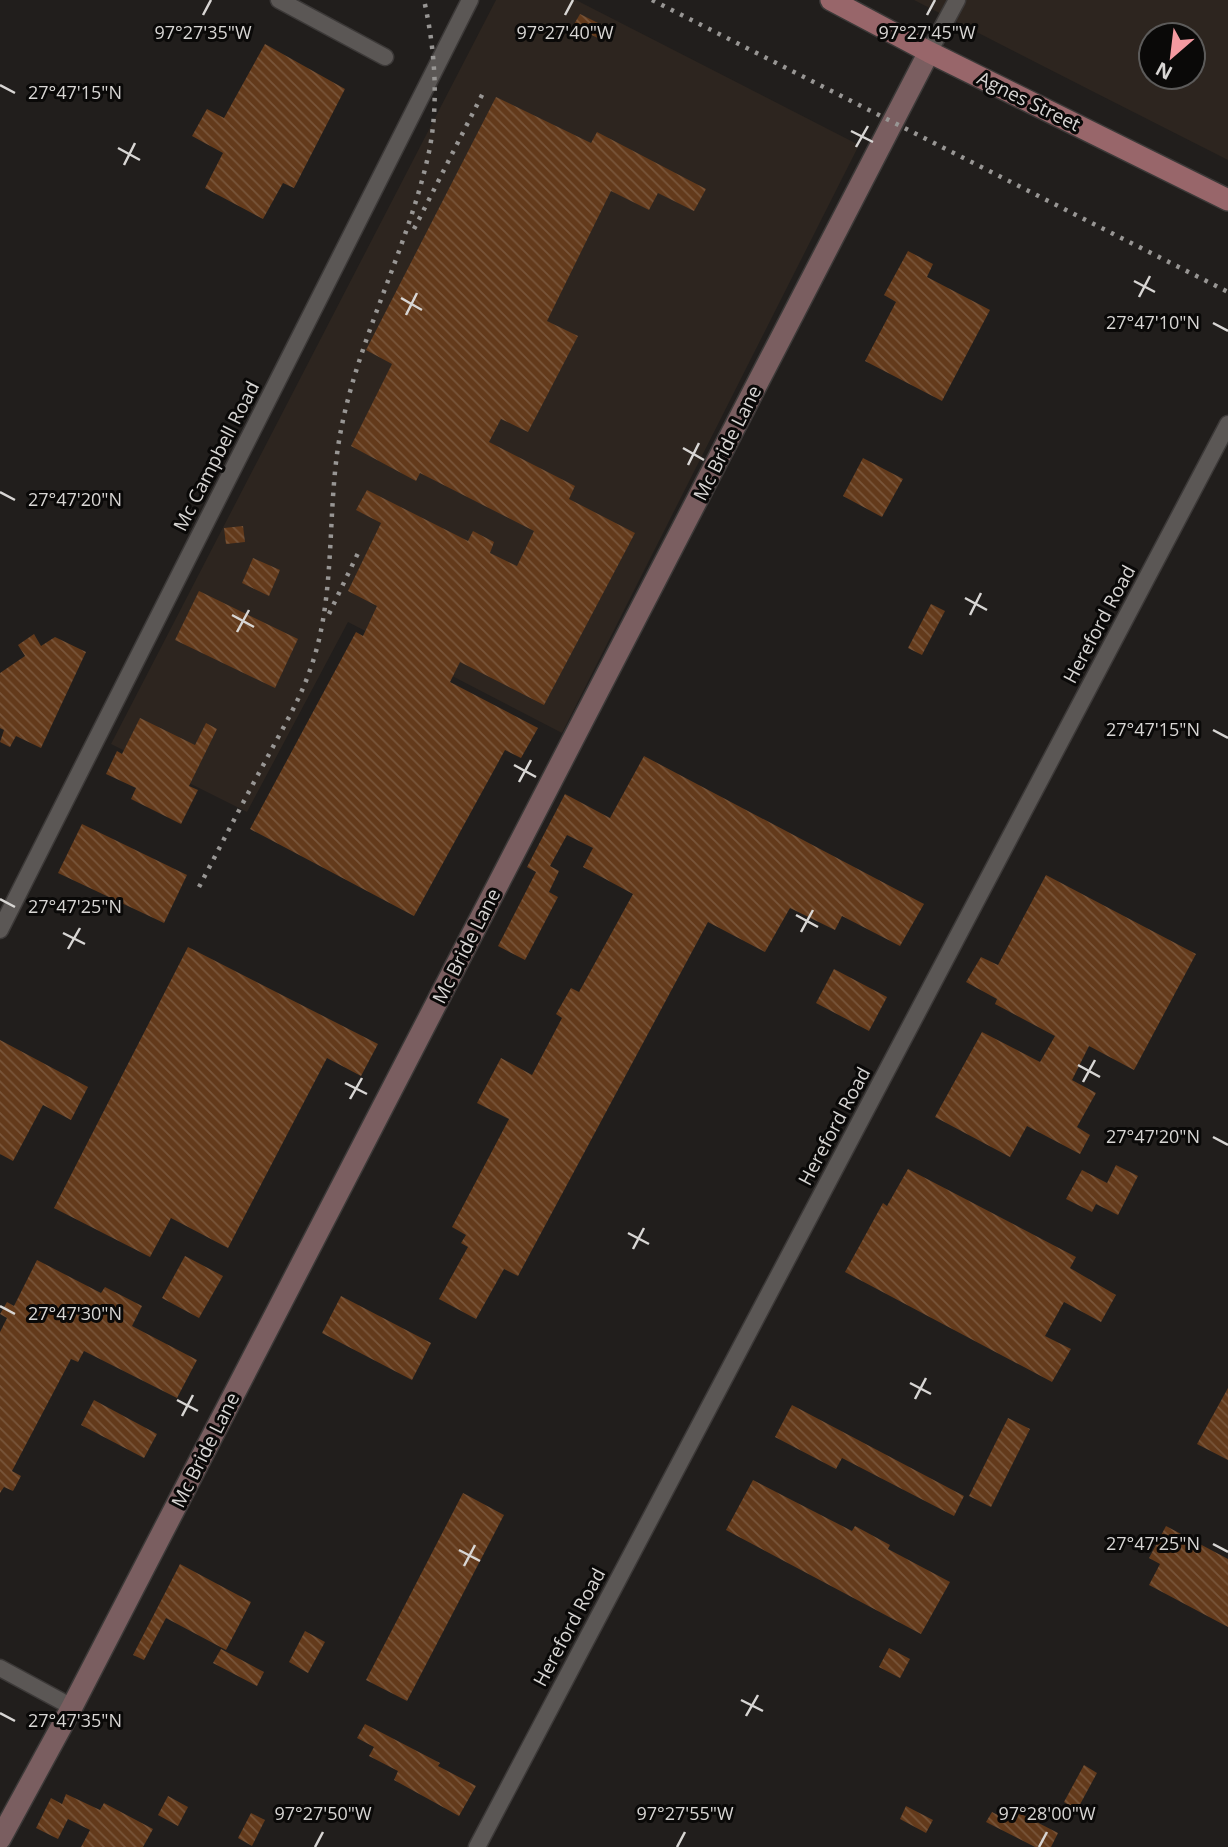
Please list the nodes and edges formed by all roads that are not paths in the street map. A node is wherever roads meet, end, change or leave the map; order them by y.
1 (279, 0) edge
2 (470, 0) edge
3 (831, 0) edge
4 (957, 0) edge
5 (929, 52) junction
6 (385, 57) dead end
7 (1228, 200) edge
8 (1228, 424) edge
9 (0, 930) edge
10 (0, 1668) edge
11 (72, 1707) junction
12 (0, 1839) edge
13 (477, 1847) edge

1 - 6 street
2 - 9 street, Mc Campbell Road
3 - 5 main road, Agnes Street
4 - 5 street
5 - 7 main road, Agnes Street
5 - 11 street, Mc Bride Lane
8 - 13 street, Hereford Road
10 - 11 street
11 - 12 street, Mc Bride Lane

